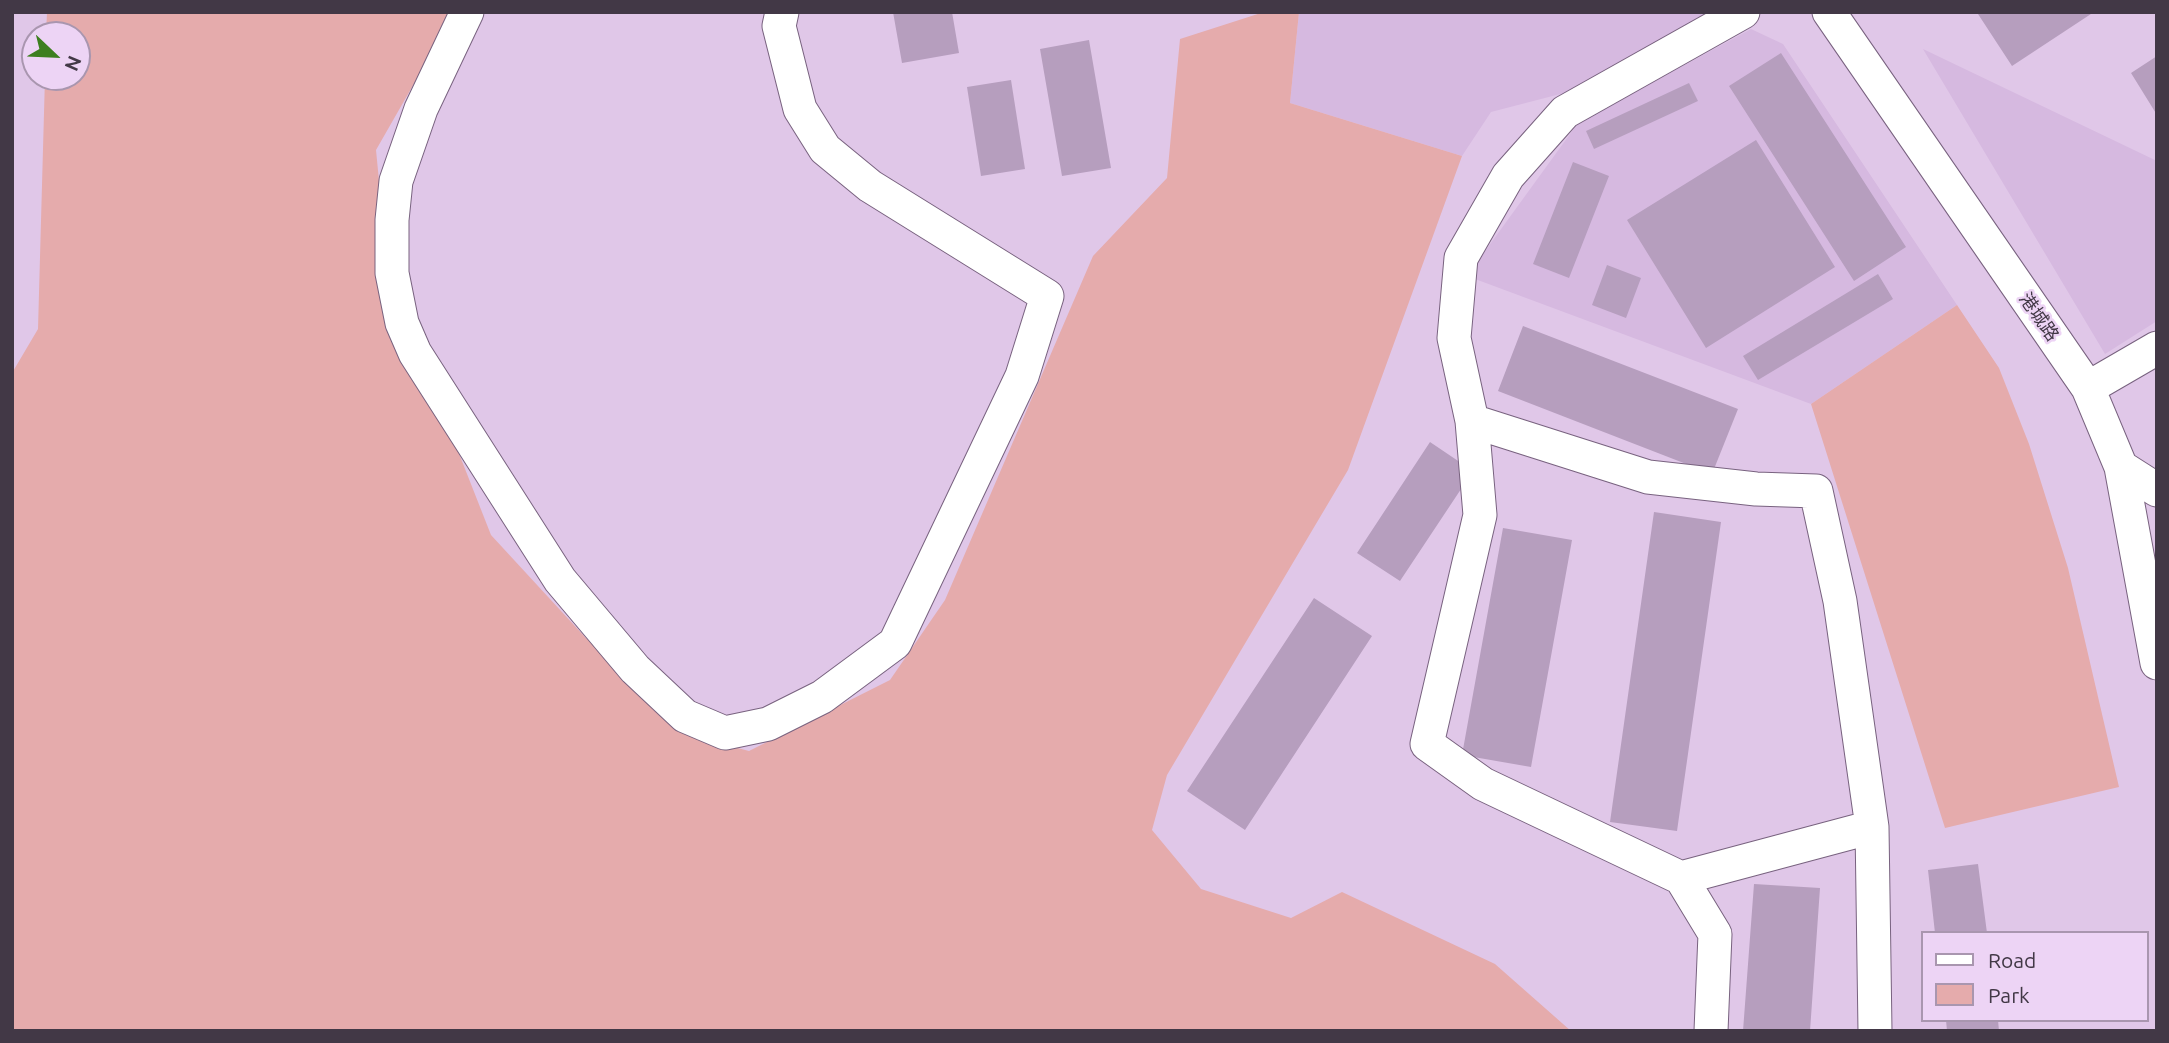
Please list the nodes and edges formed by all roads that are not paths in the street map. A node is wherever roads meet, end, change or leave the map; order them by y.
1 (467, 12) edge
2 (782, 12) edge
3 (1743, 12) edge
4 (1829, 12) edge
5 (2157, 348) edge
6 (2088, 388) junction
7 (1472, 421) junction
8 (2121, 467) junction
9 (2157, 489) edge
10 (2157, 663) edge
11 (1872, 827) junction
12 (1681, 878) junction
13 (1711, 1031) edge
14 (1875, 1031) edge

1 - 2 street
3 - 7 street
4 - 6 street, 港城路
5 - 6 street
6 - 8 street, 港城路
7 - 11 street
7 - 12 street
8 - 9 street
8 - 10 street, 港城路
11 - 12 street
11 - 14 street
12 - 13 street

